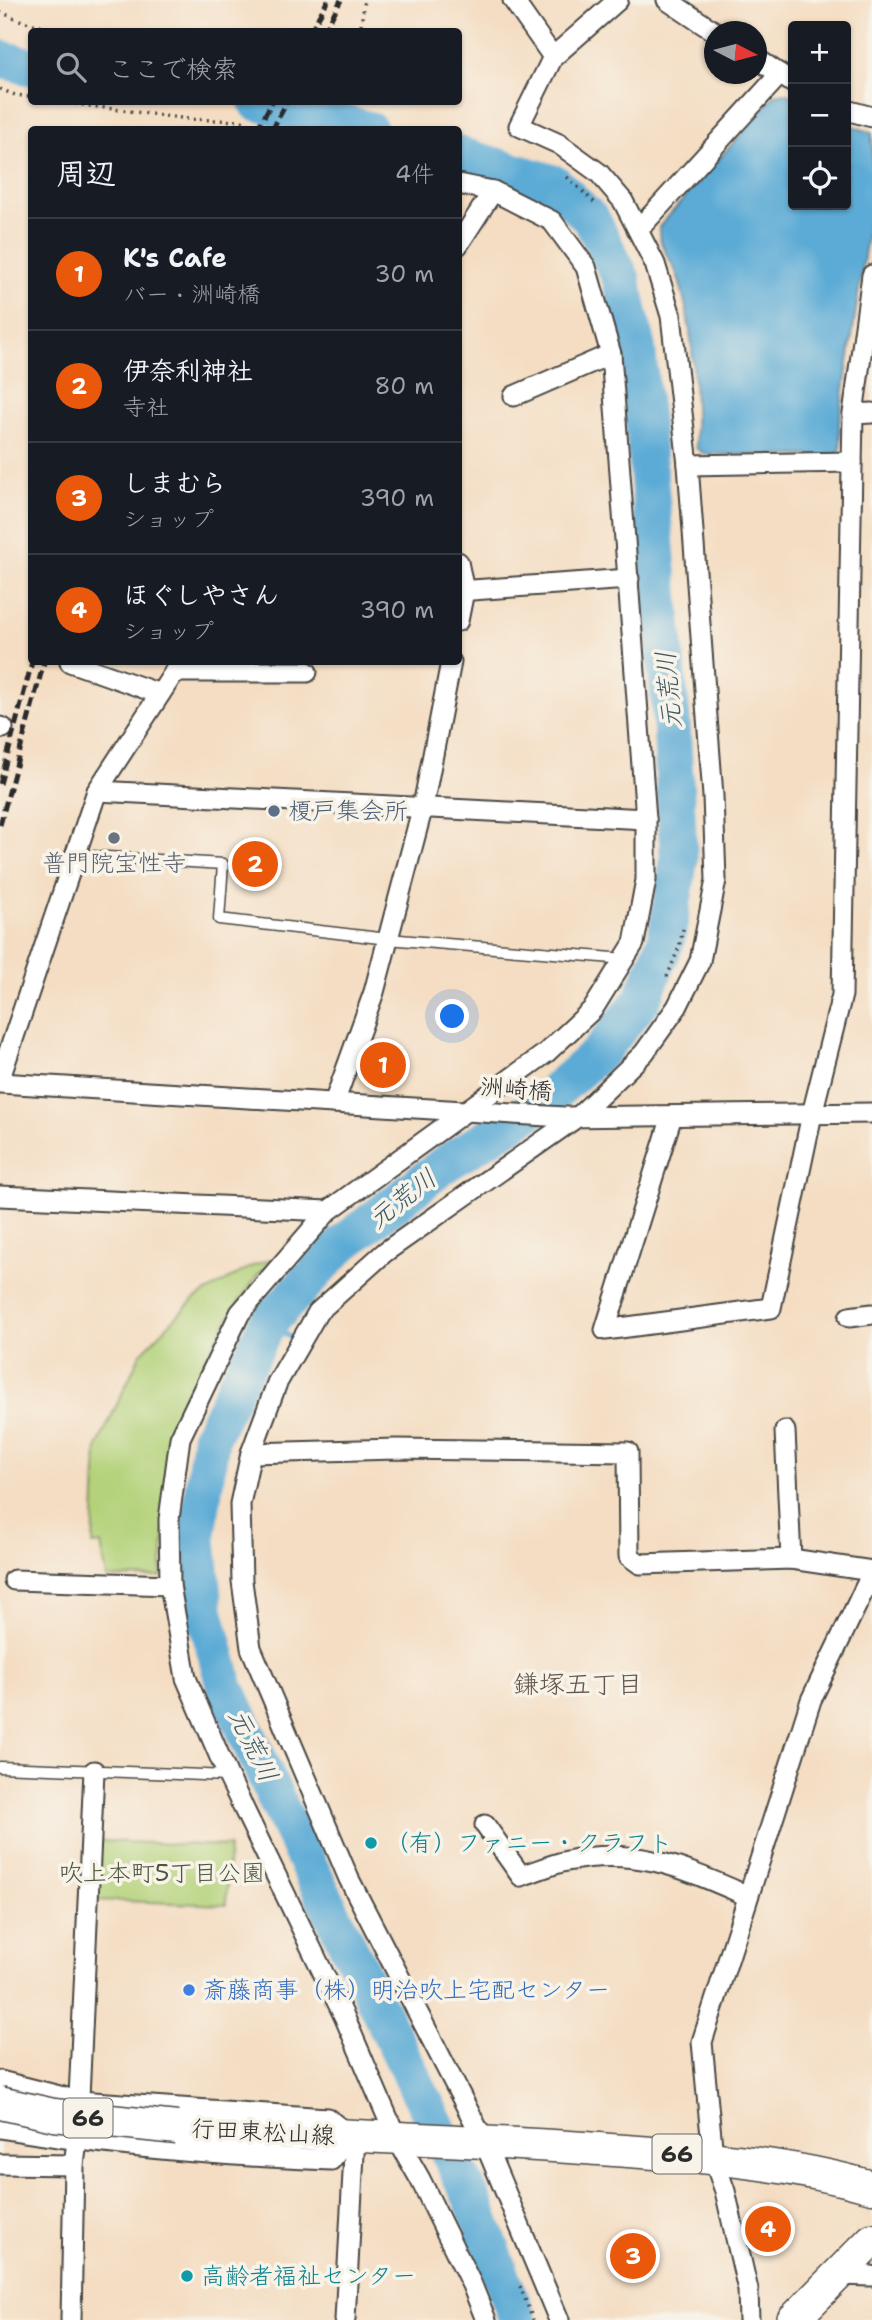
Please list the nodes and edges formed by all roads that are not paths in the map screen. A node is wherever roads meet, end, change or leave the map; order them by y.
1 (513, 0) edge
2 (618, 0) edge
3 (667, 0) edge
4 (704, 25) edge
5 (553, 57) junction
6 (767, 65) edge
7 (787, 78) edge
8 (851, 111) edge
9 (872, 117) edge
10 (462, 185) edge
11 (493, 191) junction
12 (638, 230) junction
13 (462, 239) edge
14 (872, 275) edge
15 (611, 354) junction
16 (514, 396) dead end
17 (862, 414) edge
18 (852, 462) junction
19 (688, 465) junction
20 (629, 579) junction
21 (462, 591) edge
22 (78, 665) edge
23 (450, 665) edge
24 (178, 667) edge
25 (307, 672) dead end
26 (160, 694) junction
27 (97, 791) junction
28 (423, 806) junction
29 (646, 819) junction
30 (74, 855) junction
31 (388, 939) junction
32 (625, 959) junction
33 (0, 1081) edge
34 (334, 1102) junction
35 (466, 1110) junction
36 (872, 1113) edge
37 (812, 1114) junction
38 (572, 1116) junction
39 (672, 1116) junction
40 (0, 1196) edge
41 (328, 1211) junction
42 (872, 1314) edge
43 (849, 1317) dead end
44 (785, 1431) dead end
45 (251, 1453) junction
46 (791, 1559) junction
47 (872, 1572) edge
48 (13, 1580) dead end
49 (170, 1585) junction
50 (0, 1767) edge
51 (94, 1770) junction
52 (228, 1776) junction
53 (485, 1825) dead end
54 (748, 1896) junction
55 (0, 2081) edge
56 (79, 2101) junction
57 (0, 2104) edge
58 (0, 2128) edge
59 (353, 2136) junction
60 (401, 2138) junction
61 (78, 2141) junction
62 (482, 2141) junction
63 (713, 2157) junction
64 (0, 2164) edge
65 (74, 2165) junction
66 (872, 2187) edge
67 (872, 2240) edge
68 (837, 2275) junction
69 (872, 2276) edge
70 (71, 2320) edge
71 (345, 2320) edge
72 (486, 2320) edge
73 (559, 2320) edge
74 (748, 2320) edge
75 (793, 2320) edge

1 - 5 street
2 - 5 street
3 - 4 street
5 - 12 street
6 - 7 street
7 - 12 street
8 - 9 street
10 - 11 street
11 - 13 street
11 - 15 street
12 - 19 street
14 - 17 street
15 - 16 street
15 - 20 street
17 - 18 street
18 - 19 street
18 - 37 street
19 - 38 street
20 - 21 street
20 - 29 street
22 - 26 street
23 - 28 street
24 - 25 street
24 - 26 street
26 - 27 street
27 - 28 street
27 - 30 street
28 - 29 street
28 - 31 street
29 - 32 street
30 - 31 lane
30 - 33 street
31 - 32 lane
31 - 34 street
32 - 35 street
33 - 34 street, 洲崎橋
34 - 35 street, 洲崎橋
35 - 38 street, 洲崎橋
35 - 41 street
36 - 37 street, 洲崎橋
37 - 39 street, 洲崎橋
37 - 39 street
38 - 39 street, 洲崎橋
38 - 45 street
40 - 41 street
41 - 49 street
42 - 43 street
44 - 46 street
45 - 46 street
45 - 62 street
46 - 47 street
47 - 54 street
48 - 49 street
49 - 52 street
50 - 51 lane
51 - 52 lane
51 - 56 street
52 - 60 street
53 - 54 street
54 - 63 street
55 - 56 street
56 - 59 street
56 - 61 street
57 - 59 main road, 行田東松山線 / 66, bridge
58 - 61 street
59 - 60 main road, 66
59 - 61 street
59 - 71 street
60 - 62 main road, 66
60 - 72 street
61 - 65 street
62 - 63 main road, 66
62 - 73 street
63 - 66 main road, 66
63 - 74 street
64 - 65 street
65 - 70 street
67 - 68 main road
68 - 69 street
68 - 75 main road

